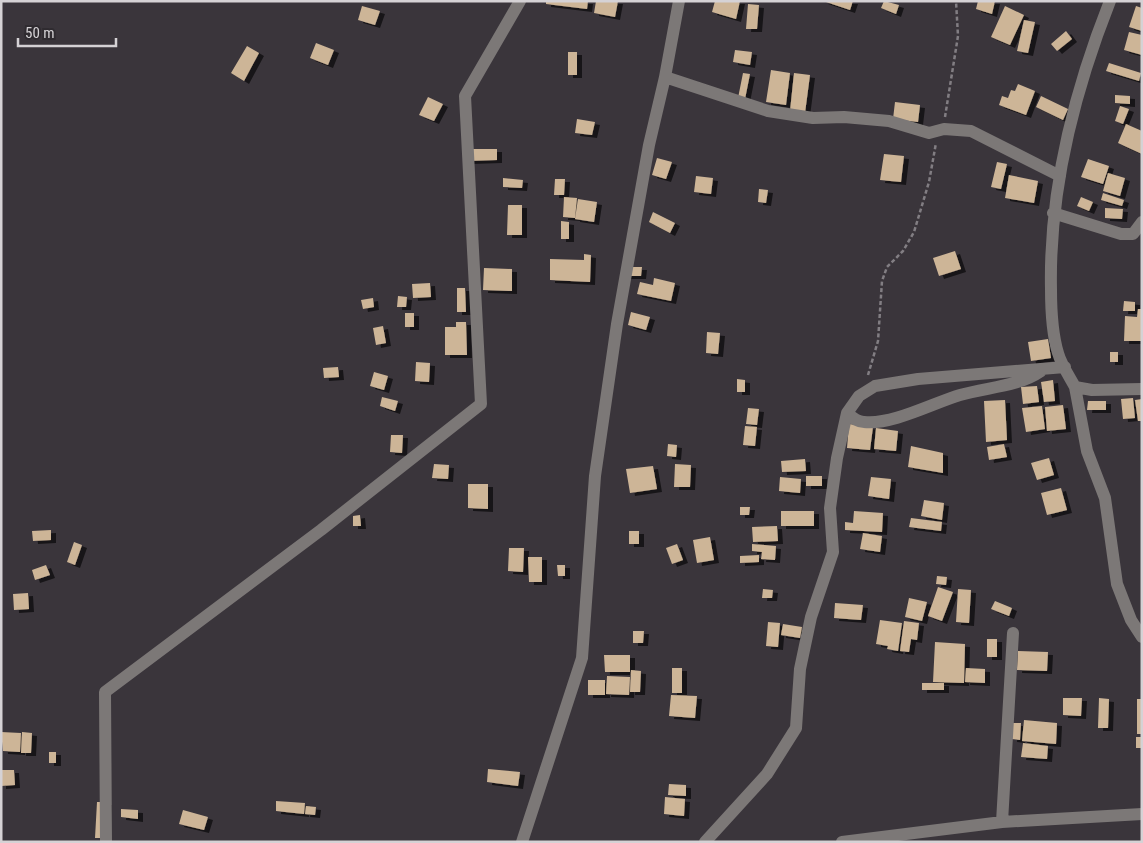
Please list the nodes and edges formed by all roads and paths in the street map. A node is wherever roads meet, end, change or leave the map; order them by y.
1 (520, 1) edge
2 (679, 1) edge
3 (956, 1) edge
4 (1110, 1) edge
5 (665, 78) junction
6 (944, 129) junction
7 (936, 141) dead end
8 (1060, 176) junction
9 (1053, 213) junction
10 (1142, 222) edge
11 (1137, 234) edge
12 (1065, 367) junction
13 (1042, 370) junction
14 (1074, 387) junction
15 (1142, 388) edge
16 (859, 396) junction
17 (847, 413) junction
18 (1013, 633) dead end
19 (1142, 637) edge
20 (1142, 814) edge
21 (1002, 822) junction
22 (106, 842) edge
23 (522, 842) edge
24 (705, 842) edge
25 (842, 842) edge

1 - 22 street
2 - 5 street
3 - 6 path
4 - 8 street
5 - 6 street
5 - 23 street
6 - 8 street
7 - 16 path
8 - 9 street
9 - 11 street
9 - 12 street
10 - 11 street
12 - 13 street
12 - 14 street
13 - 16 street
13 - 17 street
14 - 15 street
14 - 19 street
16 - 17 street
17 - 24 street
18 - 21 street
20 - 21 street
21 - 25 street

